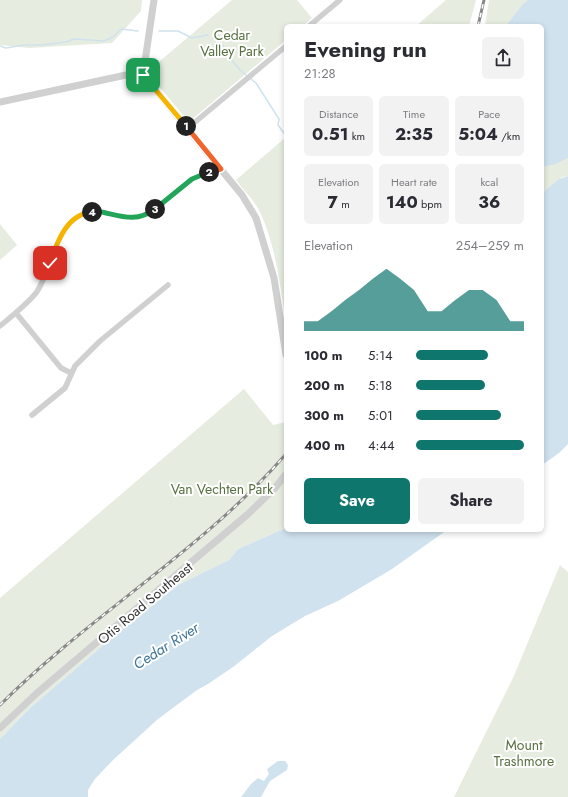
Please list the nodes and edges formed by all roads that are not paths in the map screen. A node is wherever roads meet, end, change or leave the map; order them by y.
1 (154, 0) edge
2 (340, 0) edge
3 (311, 24) edge
4 (284, 48) edge
5 (143, 75) junction
6 (0, 102) edge
7 (188, 128) junction
8 (221, 169) junction
9 (168, 285) dead end
10 (16, 312) junction
11 (0, 326) edge
12 (284, 343) edge
13 (71, 373) junction
14 (32, 415) dead end
15 (284, 477) edge
16 (0, 728) edge

1 - 5 street
2 - 3 street
4 - 7 street
5 - 6 street
5 - 7 street
7 - 8 street
8 - 10 street
8 - 12 street
9 - 13 street
10 - 11 street
10 - 13 street
13 - 14 street
15 - 16 street, Otis Road Southeast

